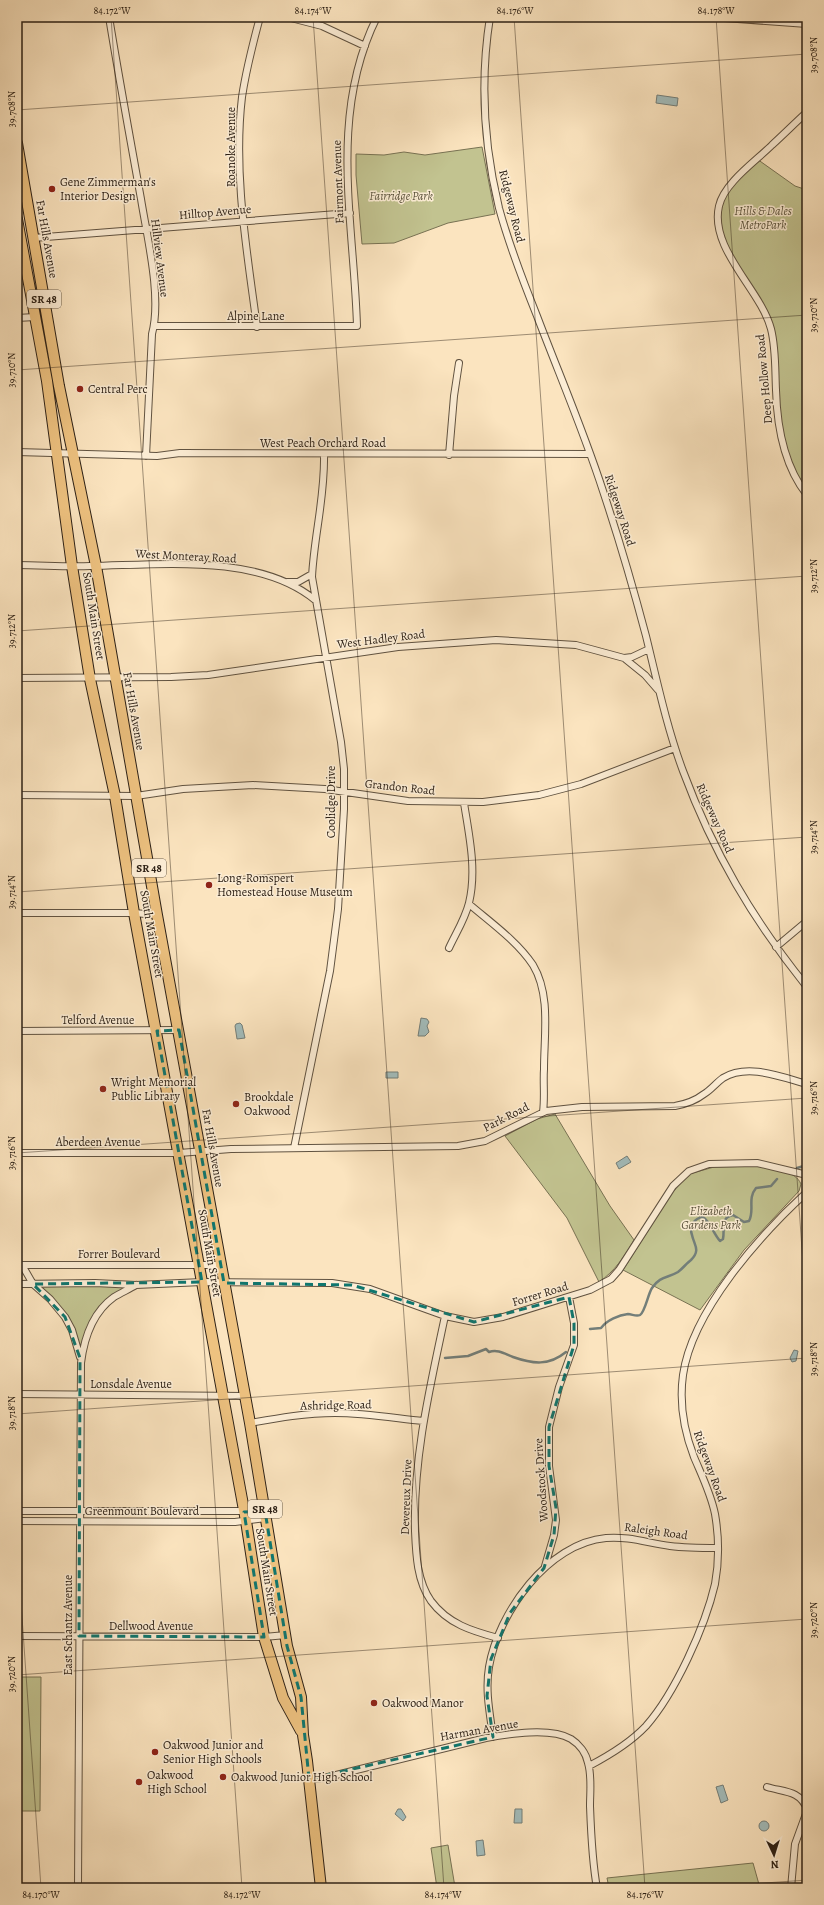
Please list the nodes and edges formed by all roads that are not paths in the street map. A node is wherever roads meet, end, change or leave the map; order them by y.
1 (109, 17) edge
2 (260, 17) edge
3 (287, 17) edge
4 (377, 17) edge
5 (490, 17) edge
6 (711, 17) edge
7 (807, 24) edge
8 (365, 46) junction
9 (807, 112) edge
10 (17, 143) edge
11 (350, 213) junction
12 (17, 219) edge
13 (244, 221) junction
14 (146, 228) junction
15 (34, 238) junction
16 (35, 317) junction
17 (17, 318) edge
18 (154, 326) junction
19 (357, 326) joint
20 (257, 327) junction
21 (459, 363) dead end
22 (17, 452) edge
23 (51, 453) junction
24 (73, 454) junction
25 (590, 454) junction
26 (324, 455) junction
27 (449, 455) junction
28 (146, 456) junction
29 (807, 495) edge
30 (17, 565) edge
31 (72, 566) junction
32 (96, 566) junction
33 (312, 574) junction
34 (287, 582) junction
35 (315, 600) junction
36 (649, 649) junction
37 (326, 657) junction
38 (624, 658) junction
39 (17, 678) edge
40 (115, 678) junction
41 (90, 679) junction
42 (659, 691) junction
43 (675, 748) junction
44 (344, 792) junction
45 (17, 795) edge
46 (115, 796) junction
47 (136, 796) junction
48 (464, 803) junction
49 (469, 904) junction
50 (17, 913) edge
51 (134, 913) junction
52 (157, 915) junction
53 (807, 921) edge
54 (776, 947) junction
55 (449, 948) dead end
56 (807, 987) edge
57 (179, 1030) junction
58 (17, 1031) edge
59 (157, 1031) junction
60 (807, 1084) edge
61 (543, 1112) junction
62 (294, 1148) junction
63 (200, 1151) junction
64 (179, 1152) junction
65 (17, 1153) edge
66 (807, 1175) edge
67 (807, 1192) edge
68 (20, 1265) edge
69 (221, 1265) junction
70 (199, 1266) junction
71 (202, 1282) junction
72 (224, 1283) junction
73 (17, 1284) edge
74 (33, 1284) junction
75 (136, 1285) junction
76 (569, 1297) junction
77 (445, 1316) junction
78 (81, 1363) junction
79 (17, 1394) edge
80 (81, 1394) junction
81 (222, 1395) junction
82 (245, 1396) junction
83 (423, 1421) junction
84 (250, 1423) junction
85 (17, 1511) edge
86 (79, 1511) junction
87 (265, 1515) junction
88 (245, 1517) junction
89 (17, 1521) edge
90 (79, 1521) junction
91 (718, 1548) junction
92 (544, 1568) junction
93 (286, 1635) junction
94 (17, 1636) edge
95 (79, 1636) junction
96 (264, 1637) junction
97 (498, 1638) junction
98 (303, 1735) junction
99 (493, 1737) junction
100 (589, 1766) junction
101 (309, 1780) junction
102 (767, 1787) dead end
103 (807, 1810) edge
104 (78, 1888) edge
105 (321, 1888) edge
106 (597, 1888) edge
107 (791, 1888) edge

1 - 14 street, Hillview Avenue
2 - 13 street, Roanoke Avenue
3 - 8 street
4 - 8 street, Fairmont Avenue
5 - 25 street, Ridgeway Road
6 - 7 street
8 - 11 street, Fairmont Avenue
9 - 29 street, Deep Hollow Road
10 - 15 main road, Far Hills Avenue / SR 48
11 - 13 street, Hilltop Avenue
11 - 19 street, Fairmont Avenue
12 - 16 main road, SR 48
13 - 14 street, Hilltop Avenue
13 - 20 street, Roanoke Avenue
14 - 15 street, Hilltop Avenue
14 - 18 street, Hillview Avenue
15 - 24 main road, Far Hills Avenue / SR 48
16 - 17 street
16 - 23 main road, South Main Street / SR 48
18 - 20 street, Alpine Lane
18 - 28 street, Hillview Avenue
19 - 20 street, Alpine Lane
21 - 27 street
22 - 23 street, West Peach Orchard Road
23 - 24 street, West Peach Orchard Road
23 - 31 main road, South Main Street / SR 48
24 - 28 street, West Peach Orchard Road
24 - 32 main road, Far Hills Avenue / SR 48
25 - 27 street, West Peach Orchard Road
25 - 36 street, Ridgeway Road
26 - 27 street, West Peach Orchard Road
26 - 28 street, West Peach Orchard Road
26 - 33 street, Coolidge Drive
30 - 31 street, West Monteray Road
31 - 32 street, West Monteray Road
31 - 41 main road, South Main Street / SR 48
32 - 34 street, West Monteray Road
32 - 40 main road, Far Hills Avenue / SR 48
33 - 34 street
33 - 35 street, Coolidge Drive
34 - 35 street, West Monteray Road
35 - 37 street, Coolidge Drive
36 - 38 street
36 - 42 street, Ridgeway Road
37 - 38 street, West Hadley Road
37 - 40 street, West Hadley Road
37 - 44 street, Coolidge Drive
38 - 42 street, West Hadley Road
39 - 41 street, West Hadley Road
40 - 41 street, West Hadley Road
40 - 47 main road, Far Hills Avenue / SR 48
41 - 46 main road, South Main Street / SR 48
42 - 43 street, Ridgeway Road
43 - 48 street, Grandon Road
43 - 54 street, Ridgeway Road
44 - 47 street, Grandon Road
44 - 48 street, Grandon Road
44 - 62 street, Coolidge Drive
45 - 46 street, Grandon Road
46 - 47 street, Grandon Road
46 - 51 main road, South Main Street / SR 48
47 - 52 main road, Far Hills Avenue / SR 48
48 - 49 street
49 - 55 street
49 - 61 street
50 - 51 street
51 - 52 street
51 - 59 main road, South Main Street / SR 48
52 - 57 main road, Far Hills Avenue / SR 48
53 - 54 street
54 - 56 street, Ridgeway Road
57 - 59 street, Telford Avenue
57 - 63 main road, Far Hills Avenue / SR 48
58 - 59 street, Telford Avenue
59 - 64 main road, South Main Street / SR 48
60 - 61 street, Park Road
61 - 62 street, Park Road
62 - 63 street, Park Road
63 - 64 street, Park Road
63 - 69 main road, Far Hills Avenue / SR 48
64 - 65 street, Aberdeen Avenue
64 - 70 main road, South Main Street / SR 48
66 - 76 street, Forrer Road
67 - 91 street, Ridgeway Road
68 - 70 street, Forrer Boulevard
68 - 74 street, East Schantz Avenue
69 - 70 street, Forrer Boulevard
69 - 72 main road, Far Hills Avenue / SR 48
70 - 71 main road, South Main Street / SR 48
71 - 72 street, Forrer Road
71 - 75 street
71 - 81 main road, South Main Street / SR 48
72 - 77 street, Forrer Road
72 - 82 main road, South Main Street / SR 48
73 - 74 street
74 - 75 street
74 - 78 street, East Schantz Avenue
75 - 78 street, East Schantz Avenue
76 - 77 street, Forrer Road
76 - 92 street, Woodstock Drive
77 - 83 street, Devereux Drive
78 - 80 street, East Schantz Avenue
79 - 80 street, Lonsdale Avenue
80 - 81 street, Lonsdale Avenue
80 - 86 street, East Schantz Avenue
81 - 82 street, Lonsdale Avenue
81 - 88 main road, South Main Street / SR 48
82 - 84 main road, South Main Street / SR 48
83 - 84 street, Ashridge Road
83 - 97 street, Devereux Drive
84 - 87 main road, South Main Street / SR 48
85 - 86 street, Greenmount Boulevard
86 - 88 street, Greenmount Boulevard
86 - 90 street, East Schantz Avenue
87 - 88 street, Greenmount Boulevard
87 - 88 street, Greenmount Boulevard
87 - 93 main road, South Main Street / SR 48
88 - 90 street, Greenmount Boulevard
88 - 96 main road, South Main Street / SR 48
89 - 90 street, Greenmount Boulevard
90 - 95 street, East Schantz Avenue
91 - 92 street, Raleigh Road
91 - 100 street, Ridgeway Road
92 - 97 street, Raleigh Road
93 - 96 street, Dellwood Avenue
93 - 98 main road, South Main Street / SR 48
94 - 95 street, Dellwood Avenue
95 - 96 street, Dellwood Avenue
95 - 104 street, East Schantz Avenue
96 - 98 main road, South Main Street / SR 48
97 - 99 street, Raleigh Road
98 - 101 main road, SR 48
99 - 100 street, Harman Avenue
99 - 101 street, Harman Avenue
100 - 106 street, Harman Avenue
101 - 105 main road, SR 48
102 - 103 street
103 - 107 street

